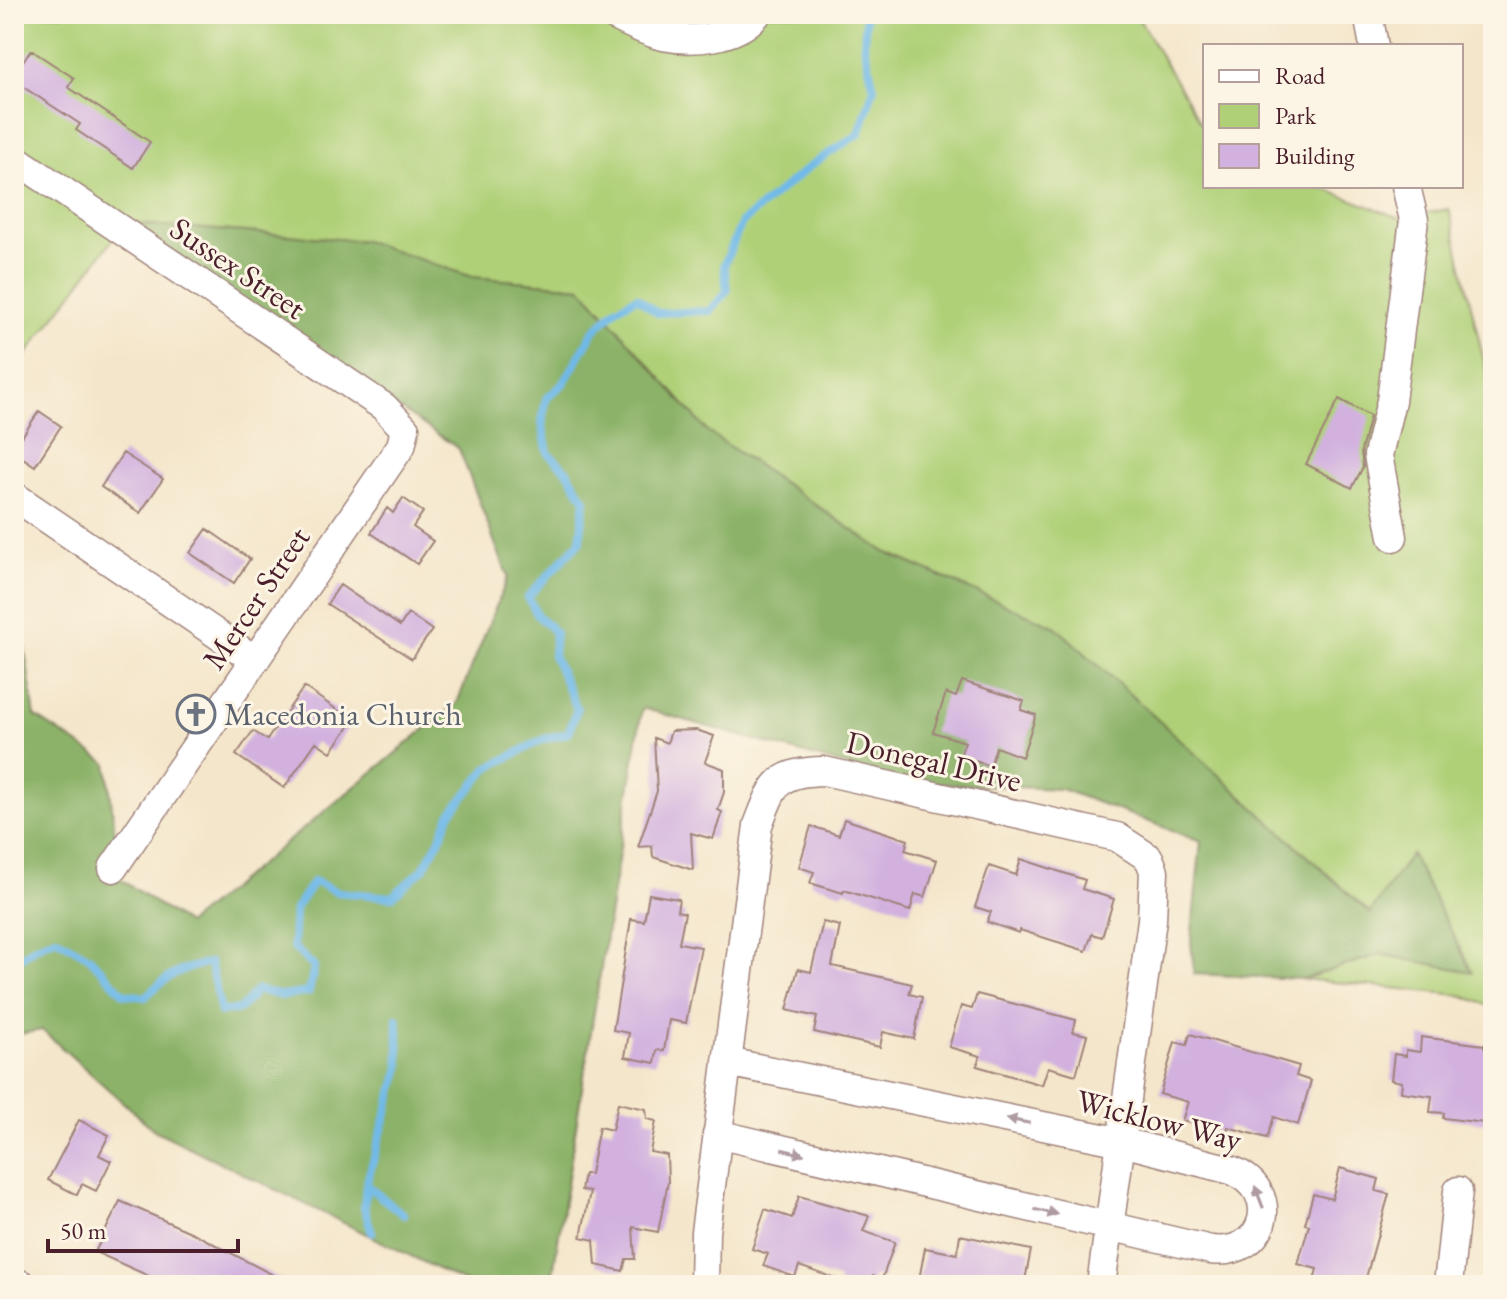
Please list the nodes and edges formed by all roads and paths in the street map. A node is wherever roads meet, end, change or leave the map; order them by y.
1 (611, 14) edge
2 (757, 14) edge
3 (1368, 14) edge
4 (1374, 44) edge
5 (14, 158) edge
6 (1406, 188) edge
7 (401, 446) joint
8 (14, 496) edge
9 (1393, 537) dead end
10 (255, 660) junction
11 (113, 868) dead end
12 (727, 1062) junction
13 (717, 1134) junction
14 (1122, 1142) junction
15 (1458, 1191) dead end
16 (1110, 1227) junction
17 (14, 1282) edge
18 (22, 1285) edge
19 (704, 1285) edge
20 (1101, 1285) edge
21 (1448, 1285) edge

1 - 2 street
3 - 4 street
5 - 7 street, Sussex Street
6 - 9 street
7 - 10 street, Mercer Street
8 - 10 street
10 - 11 street, Mercer Street
12 - 13 street, Donegal Drive
14 -> 12 street, Wicklow Way
12 - 14 street, Donegal Drive
13 -> 16 street, Wicklow Way
13 - 19 street, Donegal Drive
14 - 16 street, Donegal Drive
16 -> 14 street, Wicklow Way
15 - 21 street
16 - 20 street, Donegal Drive
17 - 18 street

